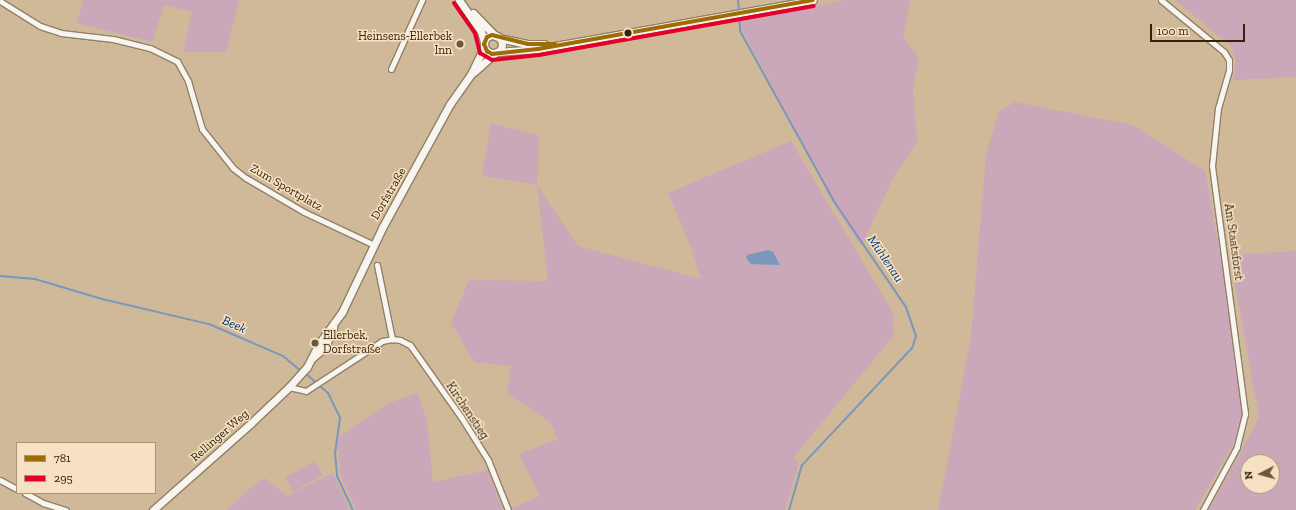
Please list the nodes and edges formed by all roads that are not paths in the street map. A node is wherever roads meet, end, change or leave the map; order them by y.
1 (422, 0) edge
2 (814, 0) edge
3 (1161, 0) edge
4 (0, 1) edge
5 (460, 1) edge
6 (797, 1) edge
7 (497, 37) junction
8 (484, 44) junction
9 (555, 44) junction
10 (496, 53) junction
11 (391, 69) dead end
12 (471, 74) junction
13 (374, 245) junction
14 (376, 265) dead end
15 (392, 339) junction
16 (300, 376) joint
17 (289, 387) junction
18 (0, 480) edge
19 (16, 488) edge
20 (27, 494) edge
21 (66, 510) edge
22 (153, 510) edge
23 (508, 510) edge
24 (1203, 510) edge

1 - 11 street
2 - 6 street
3 - 24 street, Am Staatsforst
4 - 13 street, Zum Sportplatz
5 - 7 street
5 - 8 street
6 - 9 street
7 - 8 street
7 - 9 street
7 - 10 street
8 - 10 street
8 - 12 street, Dorfstraße
9 - 10 street
10 - 12 street, Dorfstraße
12 - 13 street, Dorfstraße
13 - 16 street, Dorfstraße
14 - 15 street
15 - 17 street
15 - 23 street, Kirchenstieg
16 - 17 street, Rellinger Weg
17 - 22 street, Rellinger Weg
18 - 19 street
20 - 21 street

